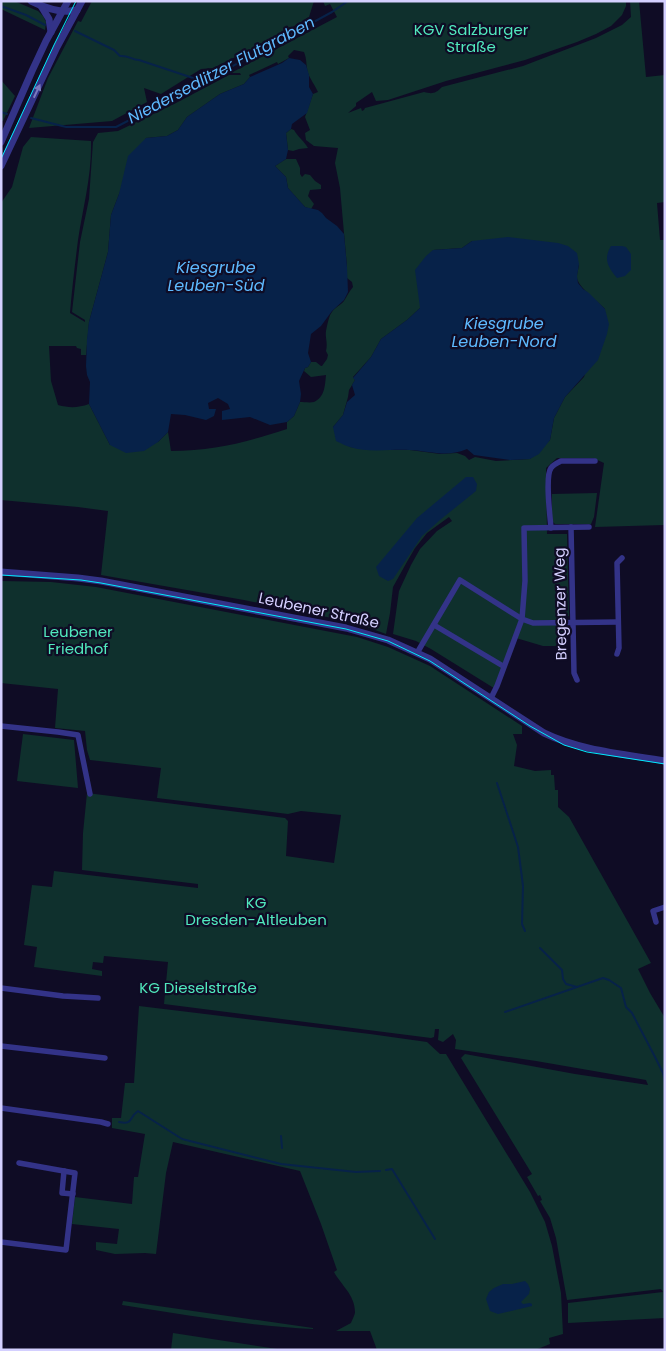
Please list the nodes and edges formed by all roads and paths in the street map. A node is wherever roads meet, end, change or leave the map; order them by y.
1 (31, 1) edge
2 (69, 1) edge
3 (82, 1) edge
4 (40, 6) junction
5 (77, 10) junction
6 (63, 11) junction
7 (51, 33) junction
8 (1, 142) edge
9 (1, 166) edge
10 (595, 461) dead end
11 (571, 527) junction
12 (589, 527) dead end
13 (551, 528) junction
14 (622, 558) dead end
15 (1, 572) edge
16 (522, 619) junction
17 (573, 622) junction
18 (618, 622) junction
19 (434, 625) junction
20 (417, 653) junction
21 (617, 654) dead end
22 (504, 666) junction
23 (577, 680) dead end
24 (491, 698) junction
25 (1, 726) edge
26 (665, 761) edge
27 (90, 794) dead end
28 (665, 907) edge
29 (656, 922) dead end
30 (1, 988) edge
31 (98, 998) dead end
32 (1, 1046) edge
33 (104, 1058) dead end
34 (1, 1108) edge
35 (108, 1124) dead end
36 (19, 1163) dead end
37 (64, 1170) junction
38 (73, 1194) junction
39 (1, 1242) edge

1 - 4 street
2 - 5 street
2 - 6 street
3 - 5 street
4 - 6 street
4 - 7 street
5 - 6 street
9 -> 5 street
6 - 7 street
7 - 8 street
10 - 13 street
11 - 12 street
11 - 13 street
11 - 17 street, Bregenzer Weg
13 - 16 street
14 - 18 street
15 - 20 street, Leubener Straße
16 - 17 street
16 - 19 street
16 - 22 street
17 - 18 street
17 - 23 street, Bregenzer Weg
18 - 21 street
19 - 20 street
19 - 22 street
20 - 24 street, Leubener Straße
22 - 24 street
24 - 26 street, Leubener Straße
25 - 27 street
28 - 29 street
30 - 31 street
32 - 33 street
34 - 35 street
36 - 37 street
37 - 38 street
37 - 38 street
38 - 39 street

